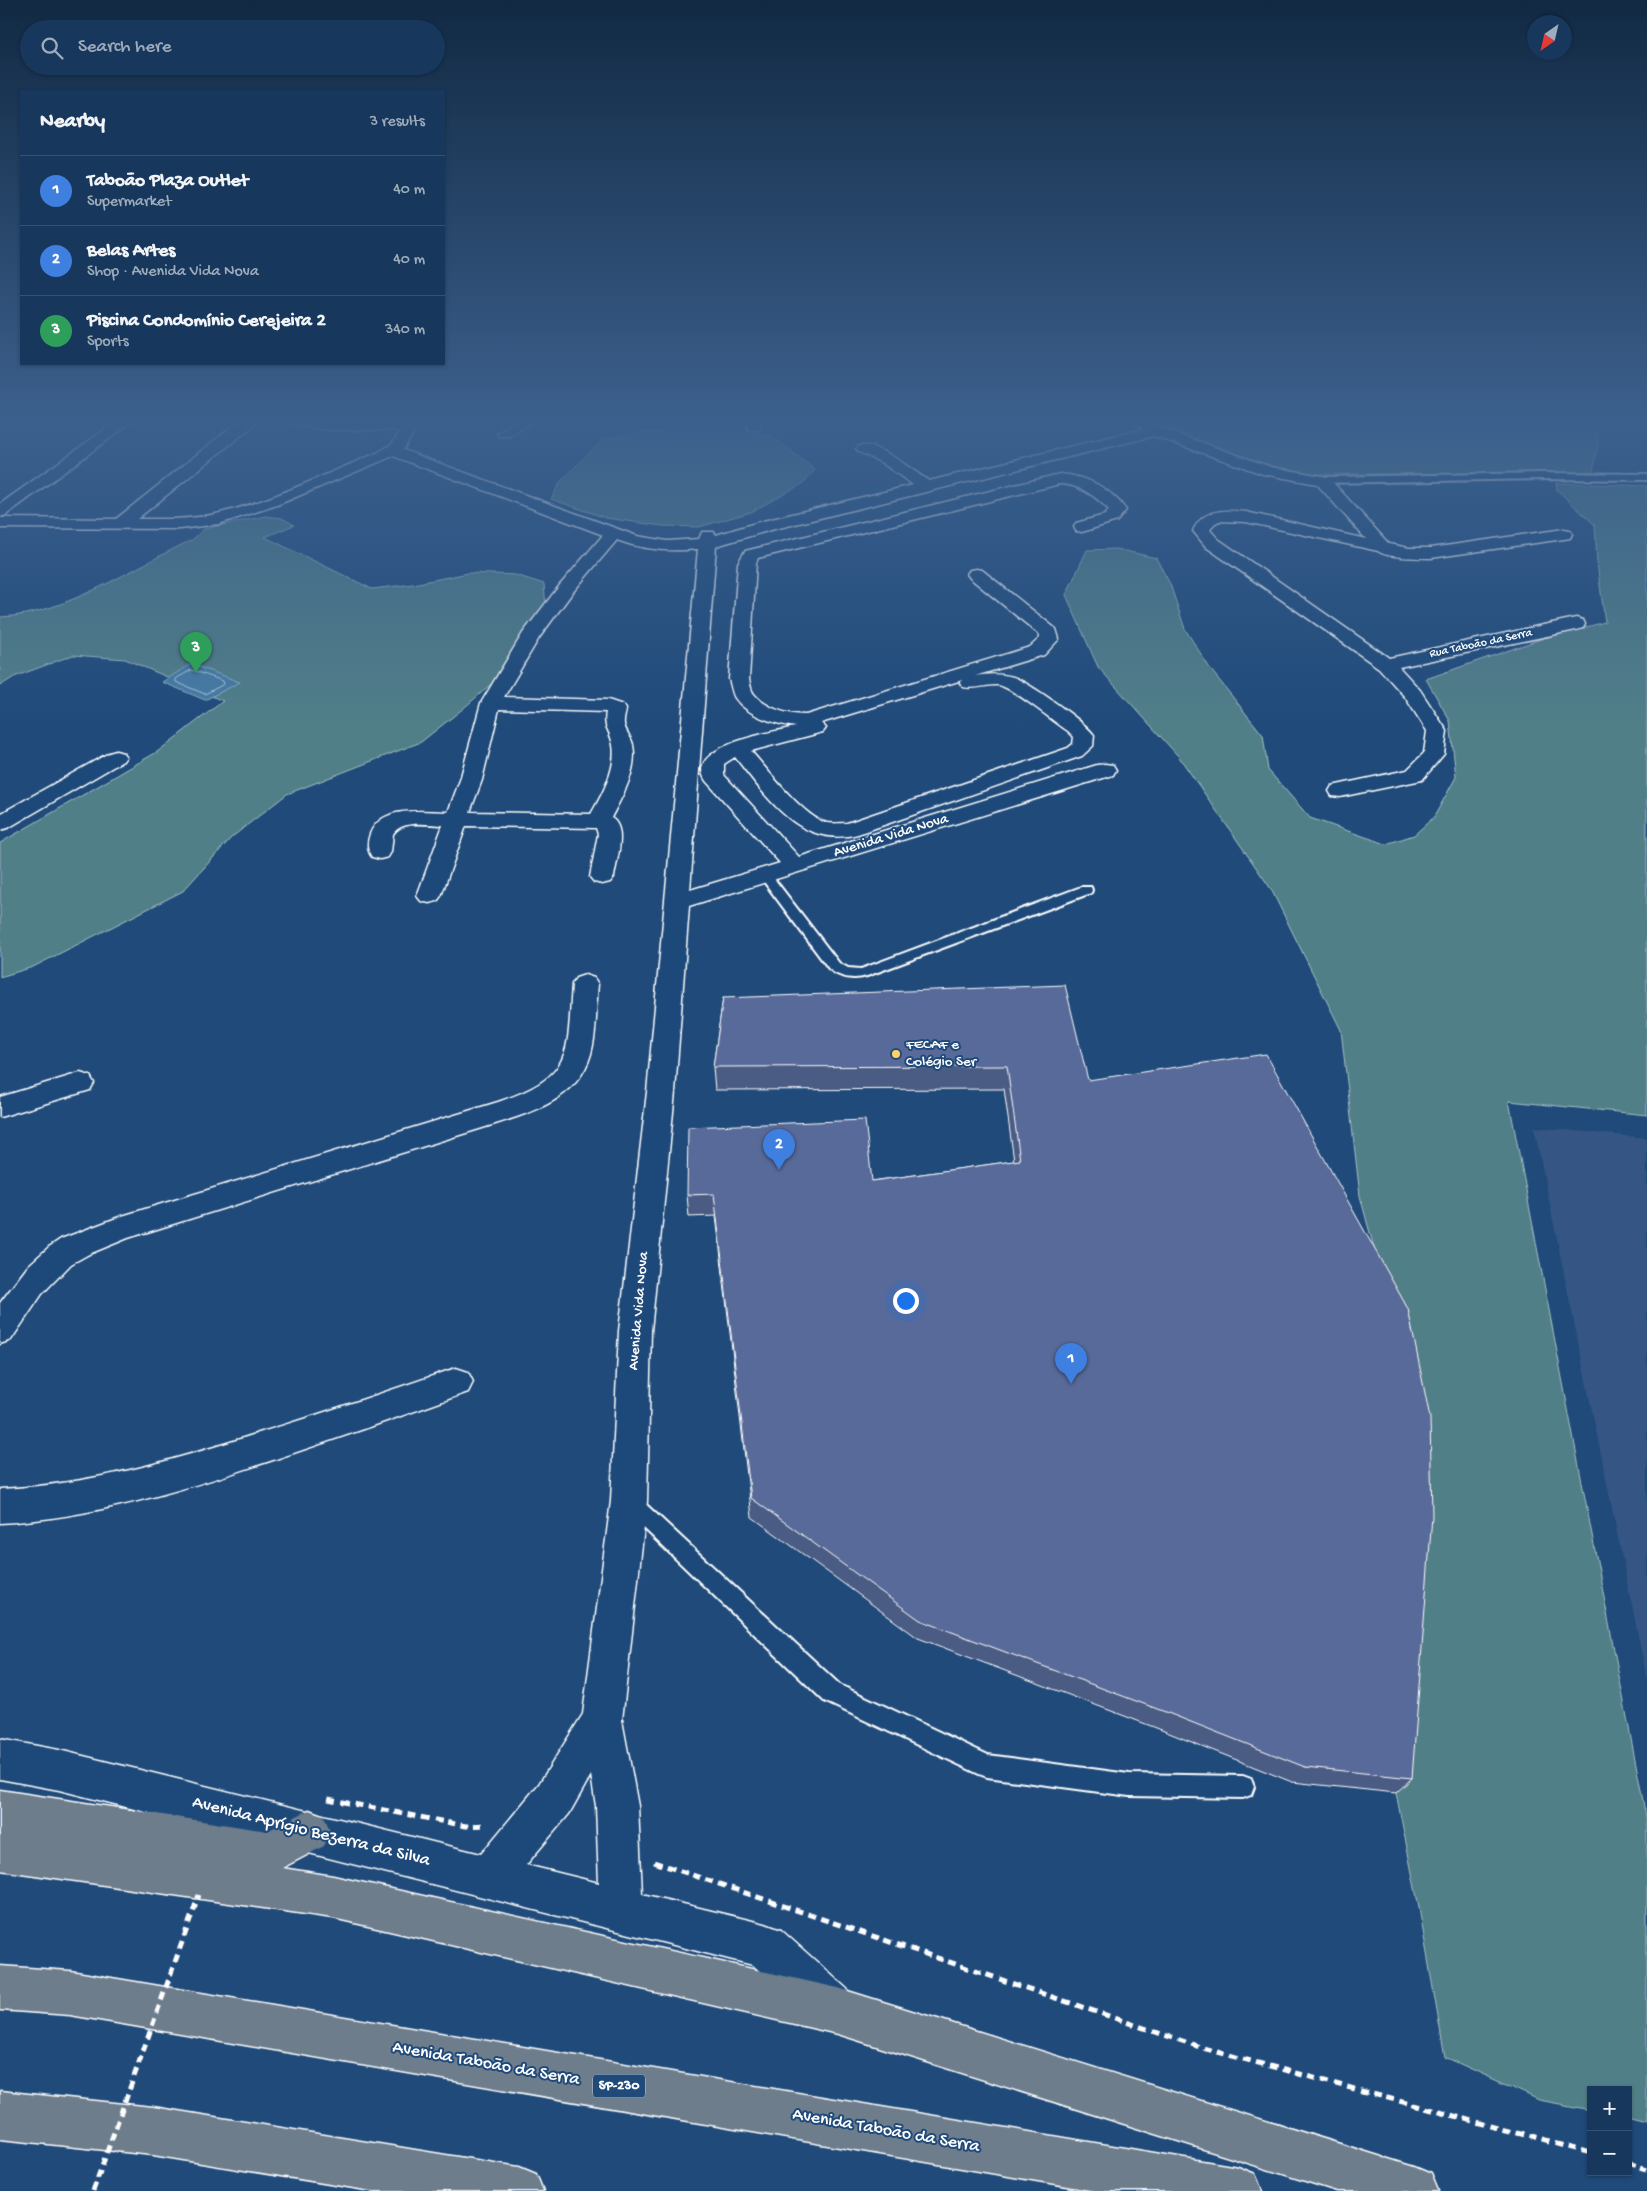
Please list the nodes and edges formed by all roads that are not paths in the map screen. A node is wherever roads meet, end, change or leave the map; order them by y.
1 (30, 523) edge
2 (186, 523) edge
3 (585, 523) edge
4 (776, 523) edge
5 (843, 523) edge
6 (880, 523) edge
7 (1092, 523) edge
8 (1203, 523) edge
9 (1273, 523) edge
10 (1362, 523) edge
11 (120, 524) joint
12 (1082, 526) dead end
13 (853, 530) junction
14 (1564, 534) dead end
15 (622, 537) junction
16 (708, 540) junction
17 (1386, 550) junction
18 (976, 574) dead end
19 (1576, 624) dead end
20 (1386, 664) junction
21 (492, 703) junction
22 (738, 748) junction
23 (116, 757) dead end
24 (1105, 770) dead end
25 (1340, 791) dead end
26 (456, 820) junction
27 (598, 821) junction
28 (0, 824) edge
29 (380, 852) dead end
30 (795, 866) junction
31 (765, 875) junction
32 (602, 877) dead end
33 (1086, 890) dead end
34 (429, 896) dead end
35 (677, 902) junction
36 (585, 984) dead end
37 (80, 1083) dead end
38 (0, 1107) edge
39 (0, 1330) edge
40 (456, 1382) dead end
41 (629, 1501) junction
42 (0, 1506) edge
43 (602, 1720) junction
44 (0, 1759) edge
45 (1243, 1787) dead end
46 (0, 1811) edge
47 (309, 1831) junction
48 (0, 1849) edge
49 (490, 1877) junction
50 (621, 1911) junction
51 (0, 1988) edge
52 (838, 2011) junction
53 (0, 2115) edge
54 (519, 2191) edge
55 (1238, 2191) edge
56 (1414, 2191) edge

1 - 11 street
2 - 11 street
3 - 15 street
4 - 16 street
5 - 13 street
6 - 13 street
7 - 12 street
8 - 20 street
9 - 17 street
10 - 17 street
13 - 18 street
14 - 17 street
15 - 16 street
15 - 21 street
16 - 35 street, Avenida Vida Nova
19 - 20 street, Rua Taboão da Serra
20 - 25 street
21 - 26 street
21 - 27 street
22 - 22 street
22 - 30 street
23 - 28 street
24 - 30 street, Avenida Vida Nova
26 - 27 street
26 - 29 street
26 - 34 street
27 - 32 street
30 - 31 street, Avenida Vida Nova
31 - 33 lane
31 - 35 street, Avenida Vida Nova
35 - 41 street, Avenida Vida Nova
36 - 39 street
37 - 38 street
40 - 42 street
41 - 43 street, Avenida Vida Nova
41 - 45 lane
43 - 49 street, Avenida Vida Nova
43 - 50 street, Avenida Vida Nova
44 - 47 street, Avenida Aprígio Bezerra da Silva
46 - 47 highway
47 - 49 street, Avenida Aprígio Bezerra da Silva
48 - 52 highway
49 - 50 street, Avenida Aprígio Bezerra da Silva
50 - 52 street, Avenida Aprígio Bezerra da Silva
51 - 55 highway, Avenida Taboão da Serra / SP-230
52 - 56 highway
53 - 54 highway

